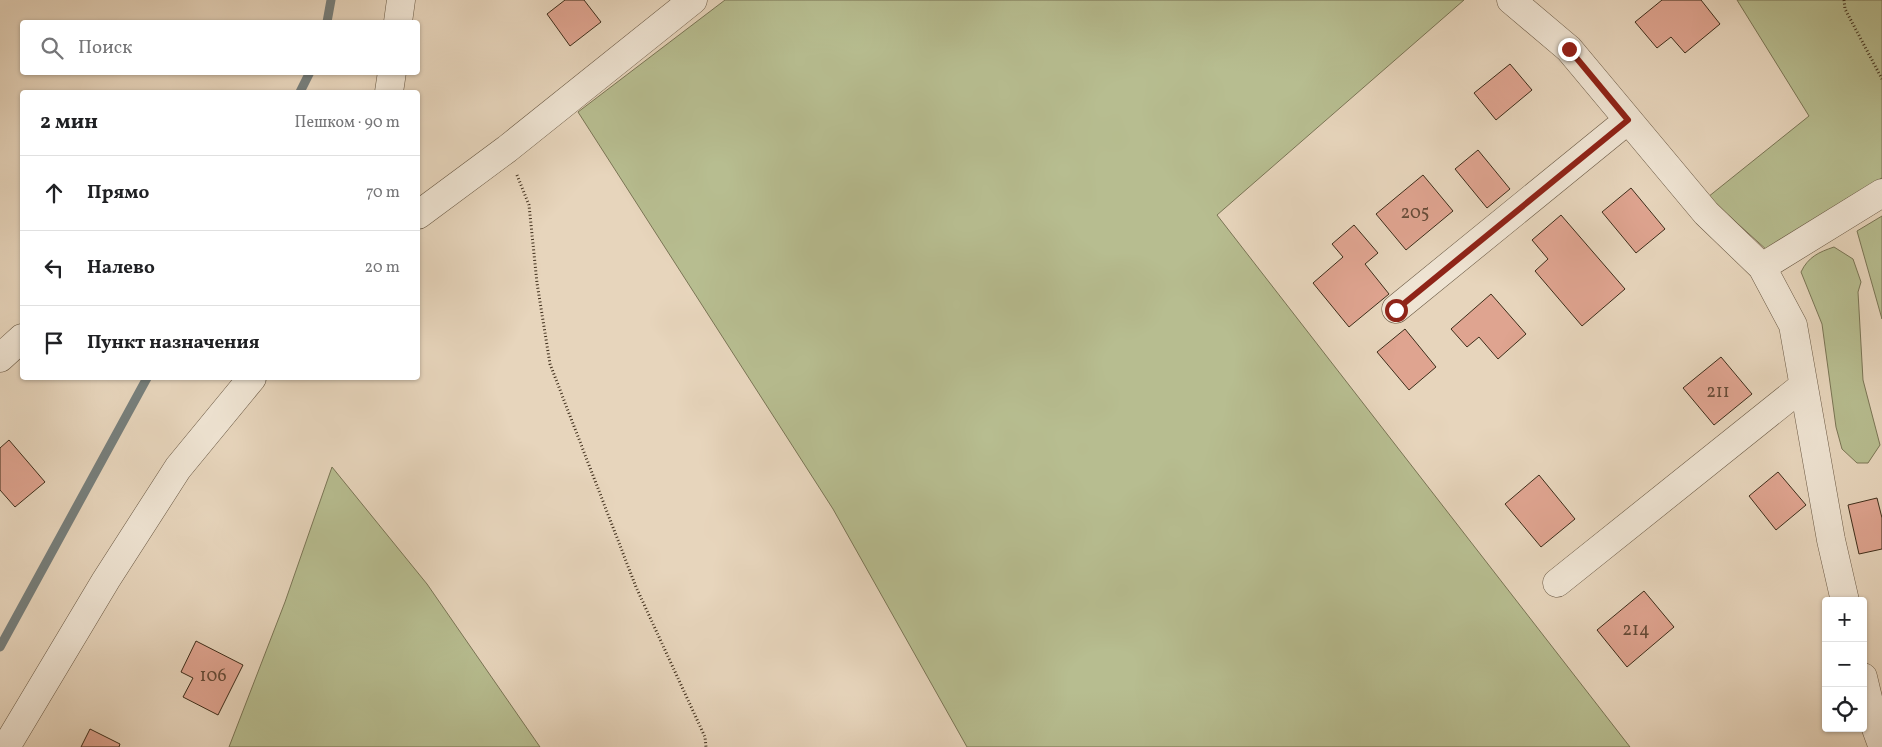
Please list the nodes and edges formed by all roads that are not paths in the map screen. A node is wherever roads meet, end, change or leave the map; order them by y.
1 (401, 0) edge
2 (693, 0) edge
3 (1511, 0) edge
4 (398, 20) edge
5 (392, 75) edge
6 (389, 90) edge
7 (1628, 120) junction
8 (1882, 193) edge
9 (420, 214) edge
10 (1762, 267) junction
11 (1396, 310) dead end
12 (20, 340) edge
13 (0, 358) edge
14 (250, 380) edge
15 (1803, 386) junction
16 (1557, 583) dead end
17 (1844, 597) edge
18 (1865, 687) edge
19 (1882, 745) edge
20 (6, 747) edge

1 - 4 street
2 - 9 street
3 - 7 street
5 - 6 street
7 - 10 street
7 - 11 street
8 - 10 street
10 - 15 street
12 - 13 street
14 - 20 street
15 - 16 street
15 - 17 street
18 - 19 street

